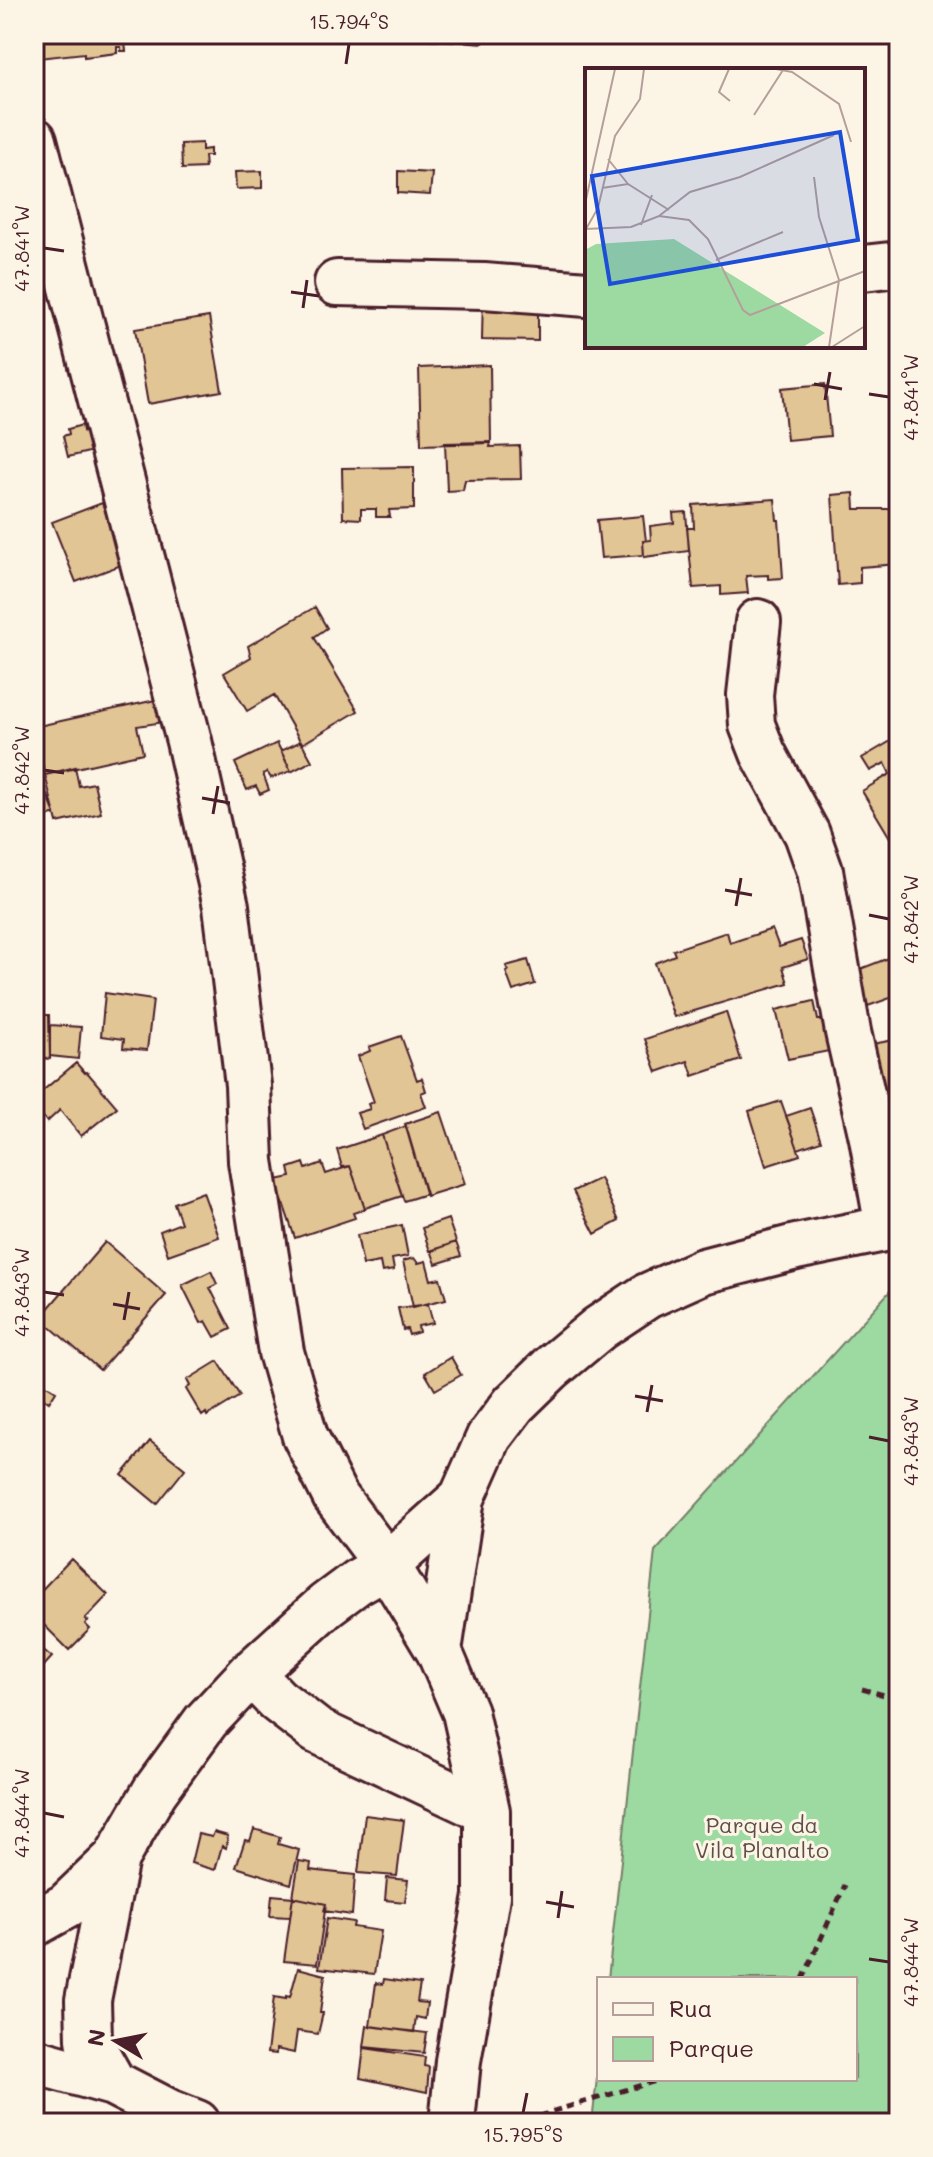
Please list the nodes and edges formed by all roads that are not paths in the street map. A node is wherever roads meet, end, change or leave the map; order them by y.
1 (34, 140) edge
2 (899, 264) edge
3 (865, 268) edge
4 (337, 283) dead end
5 (585, 294) edge
6 (758, 622) dead end
7 (894, 1227) edge
8 (462, 1498) junction
9 (387, 1565) junction
10 (439, 1651) junction
11 (251, 1673) junction
12 (487, 1811) junction
13 (116, 1858) junction
14 (34, 1924) edge
15 (34, 2061) edge
16 (113, 2083) junction
17 (197, 2123) edge
18 (452, 2123) edge

1 - 9 street
2 - 3 street
4 - 5 street
6 - 7 street
7 - 8 street
8 - 9 street
8 - 10 street
9 - 10 street
9 - 11 street
10 - 12 street
11 - 12 street
11 - 13 street
12 - 18 street
13 - 14 street
13 - 16 street
15 - 16 street
16 - 17 street

